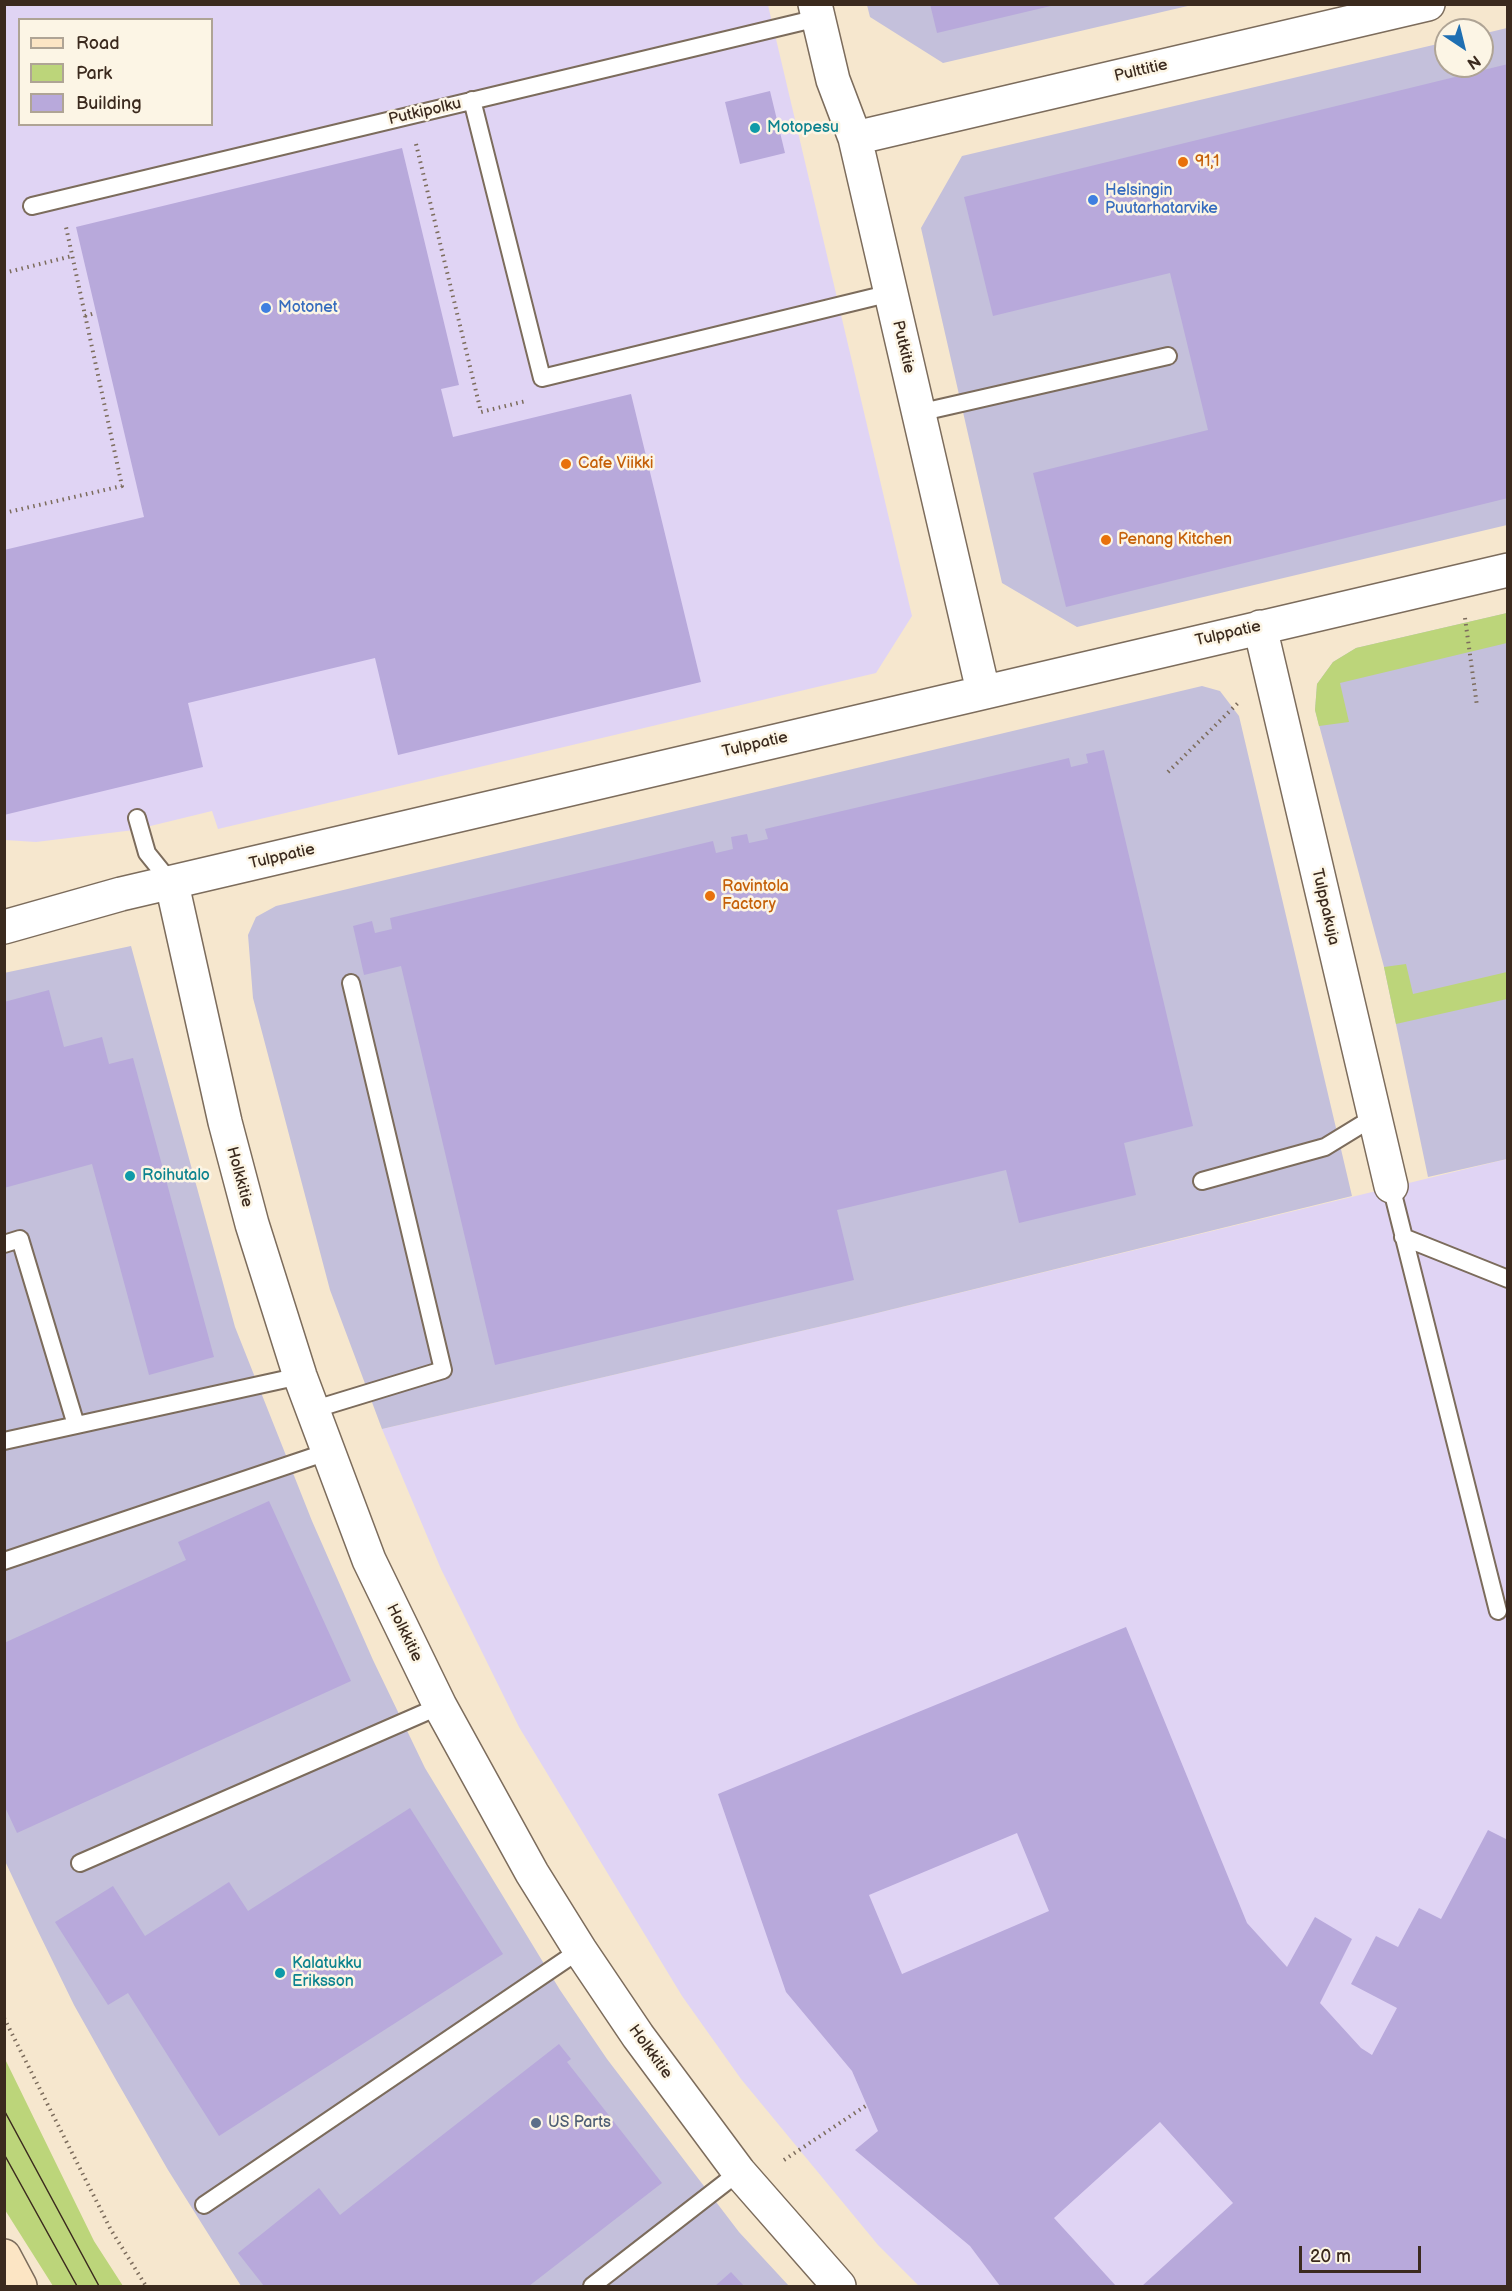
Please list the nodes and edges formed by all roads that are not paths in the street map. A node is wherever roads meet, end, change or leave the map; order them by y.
1 (1425, 5) edge
2 (817, 11) edge
3 (472, 100) junction
4 (855, 138) junction
5 (32, 206) dead end
6 (891, 294) junction
7 (1168, 356) dead end
8 (918, 413) junction
9 (1508, 570) edge
10 (1260, 627) junction
11 (984, 691) junction
12 (137, 818) dead end
13 (172, 884) junction
14 (4, 927) edge
15 (351, 983) dead end
16 (1374, 1117) junction
17 (1203, 1181) dead end
18 (1391, 1186) joint
19 (1403, 1237) junction
20 (4, 1244) edge
21 (1508, 1279) edge
22 (300, 1376) junction
23 (312, 1410) junction
24 (76, 1425) junction
25 (4, 1440) edge
26 (327, 1452) junction
27 (4, 1561) edge
28 (1498, 1611) dead end
29 (440, 1706) junction
30 (80, 1863) dead end
31 (580, 1950) junction
32 (739, 2172) junction
33 (204, 2205) dead end
34 (592, 2286) edge
35 (839, 2286) edge

1 - 4 street, Pulttitie
2 - 3 lane, Putkipolku
2 - 4 street, Putkitie
3 - 5 lane, Putkipolku
3 - 6 lane
4 - 6 street, Putkitie
6 - 8 street, Putkitie
7 - 8 lane
8 - 11 street, Putkitie
9 - 10 street, Tulppatie
10 - 11 street, Tulppatie
10 - 16 street, Tulppakuja
11 - 13 street, Tulppatie
12 - 13 lane
13 - 14 street, Tulppatie
13 - 22 street, Holkkitie
15 - 23 lane
16 - 17 lane
16 - 18 street, Tulppakuja
18 - 19 lane
19 - 21 lane
19 - 28 lane
20 - 24 lane
22 - 23 street, Holkkitie
22 - 24 lane
23 - 26 street, Holkkitie
24 - 25 lane
26 - 27 lane
26 - 29 street, Holkkitie
29 - 30 lane
29 - 31 street, Holkkitie
31 - 32 street, Holkkitie
31 - 33 lane
32 - 34 lane
32 - 35 street, Holkkitie

